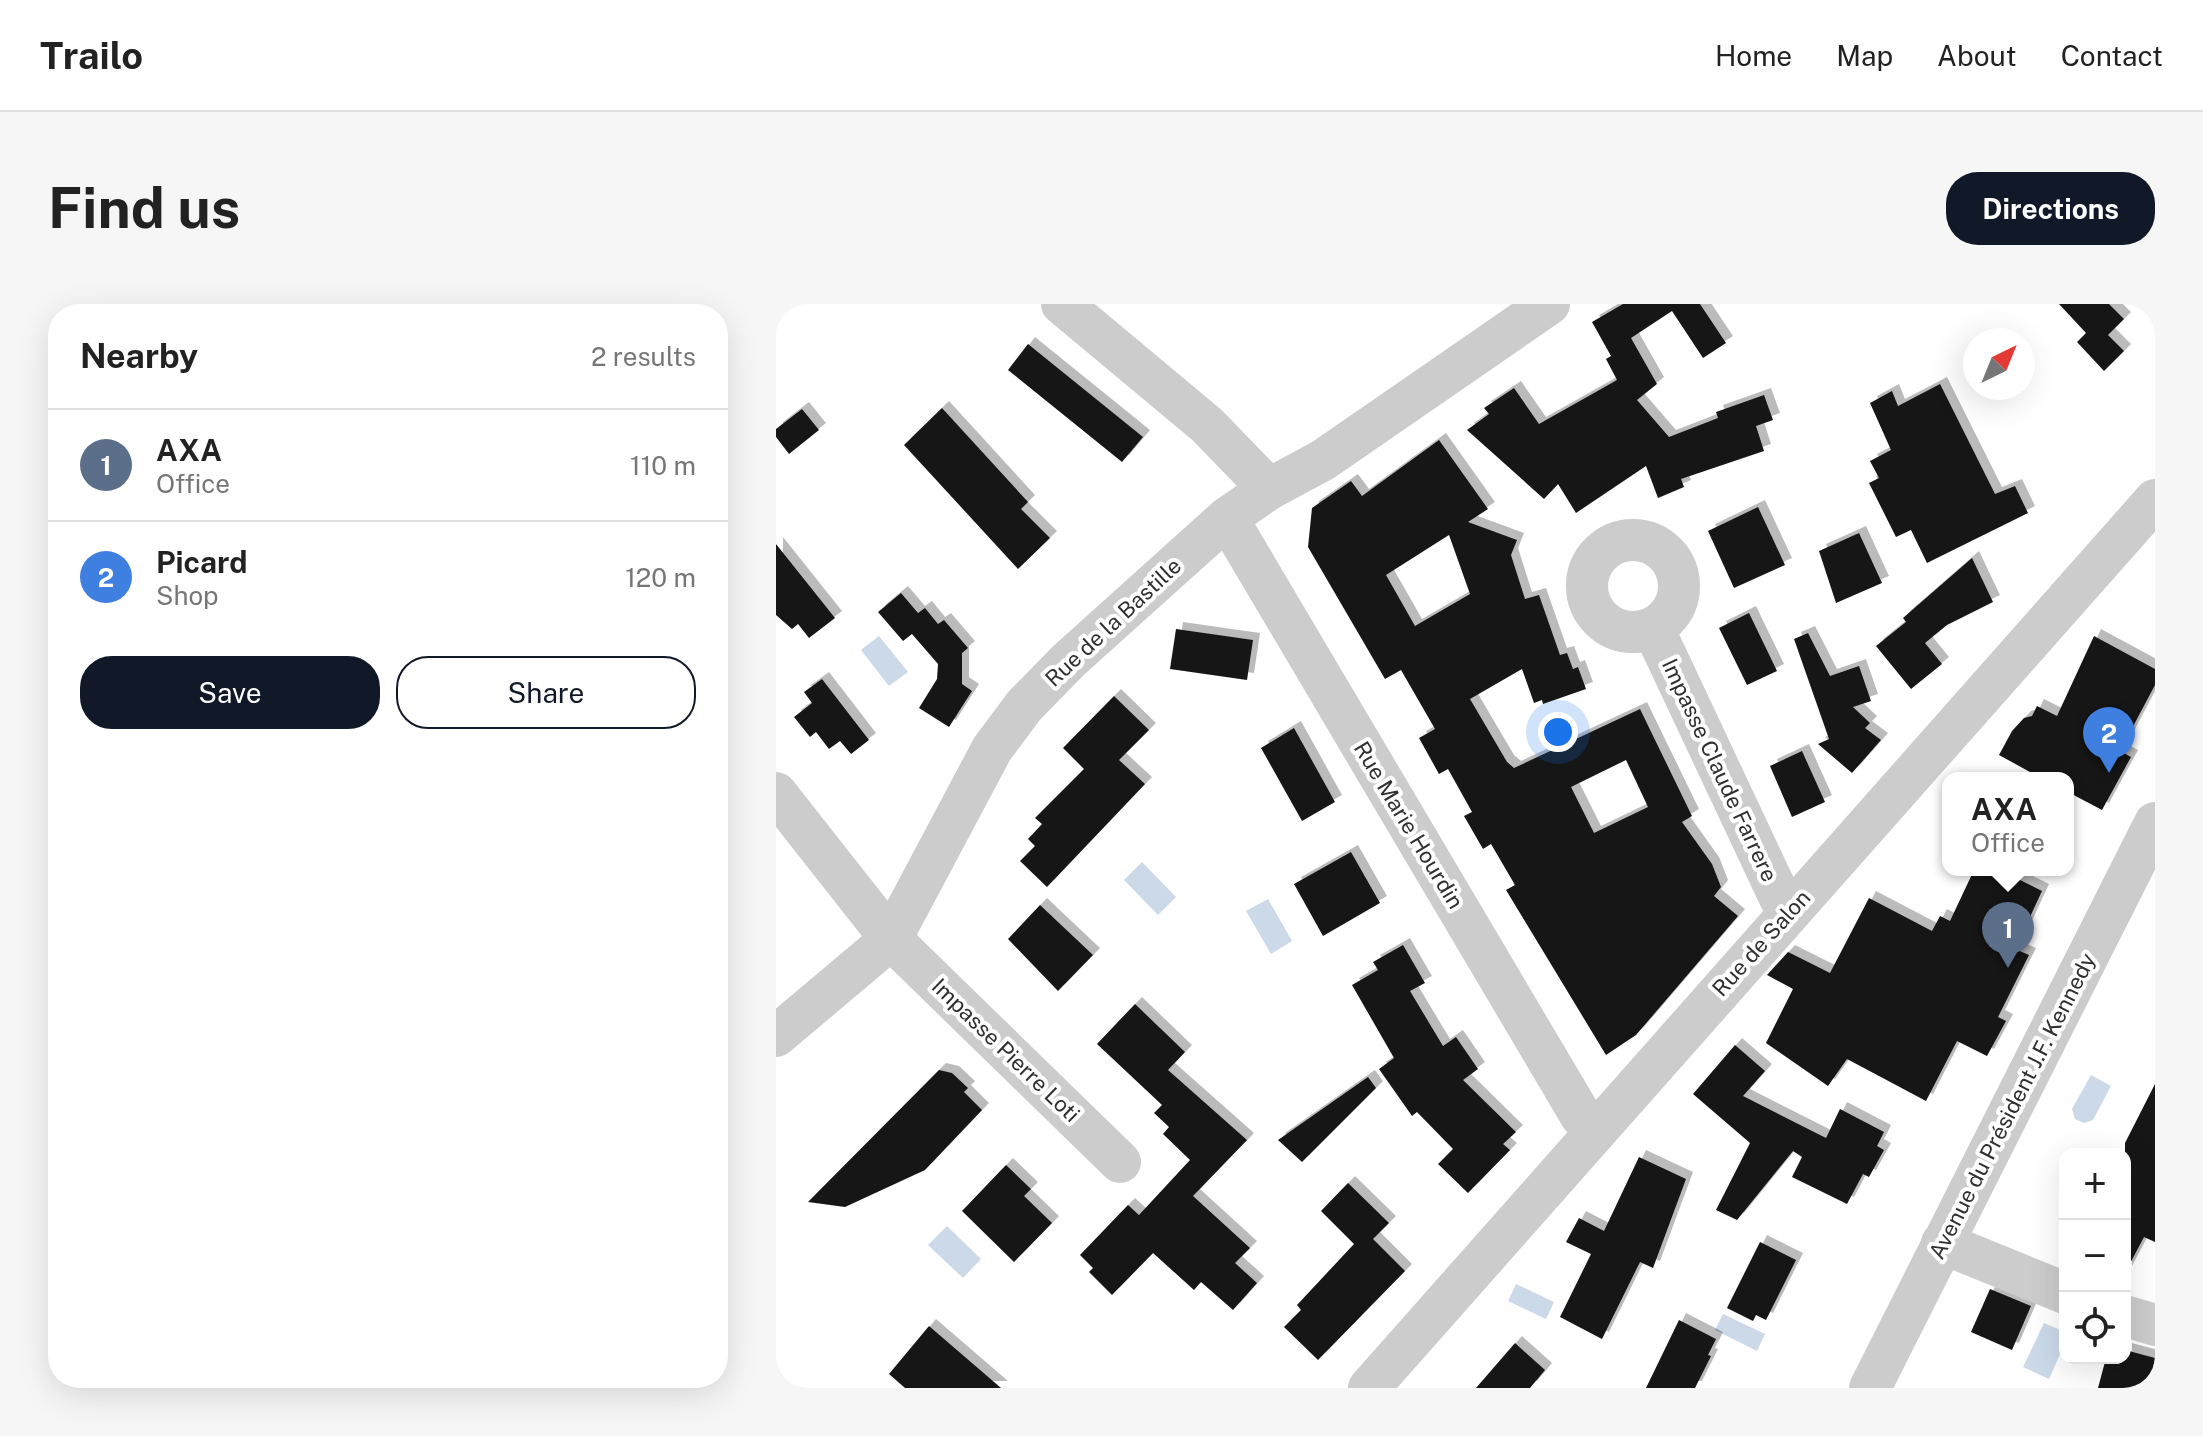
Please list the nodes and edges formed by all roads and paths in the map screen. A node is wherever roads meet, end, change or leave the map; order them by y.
1 (1062, 304) edge
2 (1549, 304) edge
3 (1269, 489) junction
4 (2155, 500) edge
5 (1227, 518) junction
6 (1653, 628) dead end
7 (776, 793) edge
8 (2155, 823) edge
9 (1791, 909) junction
10 (891, 939) junction
11 (776, 1036) edge
12 (1594, 1130) junction
13 (1120, 1162) dead end
14 (1942, 1243) junction
15 (2063, 1292) edge
16 (2131, 1318) edge
17 (2155, 1325) edge
18 (1882, 1385) edge
19 (1369, 1388) edge

1 - 3 street
2 - 3 street, Rue de la Bastille
3 - 5 street, Rue de la Bastille
4 - 9 street, Rue de Salon
5 - 10 street, Rue de la Bastille
5 - 12 street, Rue Marie Hourdin
6 - 9 street, Impasse Claude Farrere
7 - 10 street, Impasse Pierre Loti
8 - 14 street, Avenue du Président J.F. Kennedy
9 - 12 street, Rue de Salon
10 - 11 street, Rue de la Bastille
10 - 13 street, Impasse Pierre Loti
12 - 19 street, Rue de Salon
14 - 15 street
14 - 18 street, Avenue du Président J.F. Kennedy
16 - 17 street

